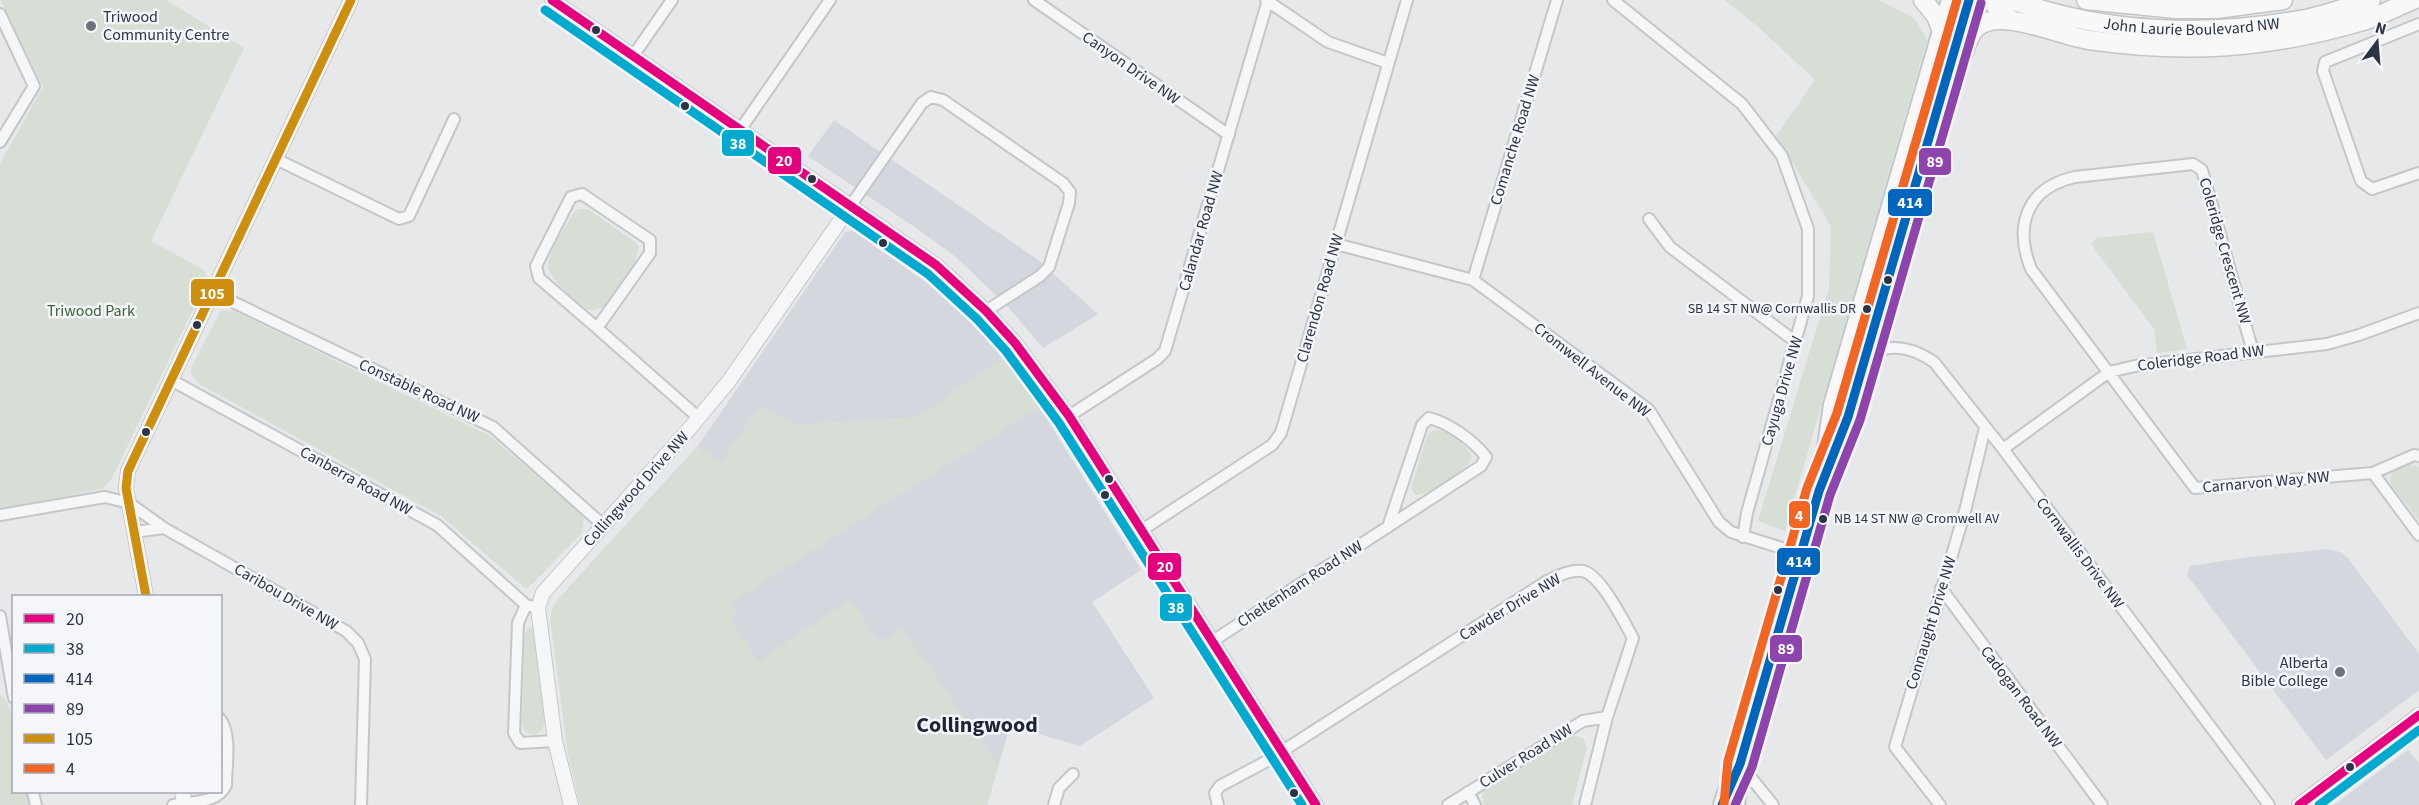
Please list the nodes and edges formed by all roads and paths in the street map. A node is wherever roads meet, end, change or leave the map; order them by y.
1 (351, 0) edge
2 (552, 0) edge
3 (672, 0) edge
4 (830, 0) edge
5 (1034, 0) edge
6 (1267, 0) edge
7 (1407, 0) edge
8 (1557, 0) edge
9 (1613, 0) edge
10 (1923, 0) edge
11 (1964, 0) edge
12 (1990, 0) edge
13 (2012, 0) edge
14 (2086, 0) edge
15 (2283, 0) edge
16 (2371, 0) edge
17 (2413, 0) edge
18 (0, 14) edge
19 (2009, 18) junction
20 (2419, 24) edge
21 (1941, 29) junction
22 (633, 56) junction
23 (1388, 63) junction
24 (454, 119) dead end
25 (740, 130) junction
26 (1229, 135) junction
27 (0, 142) edge
28 (1923, 158) junction
29 (276, 159) junction
30 (2419, 173) edge
31 (850, 205) junction
32 (1649, 219) dead end
33 (1336, 244) junction
34 (1473, 280) junction
35 (212, 292) junction
36 (986, 311) junction
37 (2419, 313) edge
38 (597, 328) junction
39 (1796, 342) junction
40 (2253, 352) junction
41 (1866, 356) junction
42 (2109, 372) junction
43 (171, 380) junction
44 (1069, 416) junction
45 (699, 418) junction
46 (1985, 428) junction
47 (2003, 449) junction
48 (2419, 456) edge
49 (2373, 473) junction
50 (1819, 491) junction
51 (129, 503) junction
52 (0, 515) edge
53 (603, 525) junction
54 (1388, 527) junction
55 (164, 528) junction
56 (1142, 530) junction
57 (134, 532) junction
58 (2419, 534) edge
59 (1743, 537) junction
60 (1801, 554) junction
61 (1941, 588) junction
62 (146, 595) edge
63 (532, 606) junction
64 (0, 616) edge
65 (1213, 641) junction
66 (5, 684) edge
67 (2419, 715) edge
68 (1607, 717) junction
69 (222, 721) edge
70 (555, 741) junction
71 (1283, 751) junction
72 (1740, 764) junction
73 (1073, 774) dead end
74 (222, 792) edge
75 (1468, 792) junction
76 (220, 793) edge
77 (181, 801) edge
78 (1218, 802) edge
79 (361, 805) edge
80 (571, 805) edge
81 (1054, 805) edge
82 (1316, 805) edge
83 (1448, 805) edge
84 (1475, 805) edge
85 (1585, 805) edge
86 (1722, 805) edge
87 (1736, 805) edge
88 (1773, 805) edge
89 (1940, 805) edge
90 (2102, 805) edge
91 (2269, 805) edge
92 (2299, 805) edge

1 - 29 street
2 - 22 street
3 - 22 street
4 - 25 street
5 - 26 street, Canyon Drive NW
6 - 23 street
6 - 26 street, Calandar Road NW
7 - 23 street, Clarendon Road NW
8 - 34 street, Comanche Road NW
9 - 39 street, Cayuga Drive NW
10 - 21 main road
11 - 21 main road
11 - 28 main road
12 - 19 main road
13 - 16 main road, John Laurie Boulevard NW
14 - 15 main road, John Laurie Boulevard NW
17 - 19 main road
18 - 27 street
19 - 28 main road
20 - 30 street
21 - 50 main road
22 - 25 street
23 - 33 street, Clarendon Road NW
24 - 29 street
25 - 31 street
26 - 44 street, Calandar Road NW
28 - 41 main road
29 - 35 street
31 - 36 street
31 - 36 street
31 - 45 street, Collingwood Drive NW
32 - 39 street
33 - 34 street, Cromwell Avenue NW
33 - 56 street, Clarendon Road NW
34 - 59 street, Cromwell Avenue NW
35 - 43 street
35 - 53 street, Constable Road NW
36 - 44 street
37 - 40 street, Coleridge Road NW
38 - 38 street
38 - 45 street
39 - 59 street, Cayuga Drive NW
40 - 42 street, Coleridge Road NW
40 - 42 street, Coleridge Crescent NW
41 - 46 street, Cornwallis Drive NW
41 - 50 main road
42 - 47 street, Coleridge Road NW
42 - 49 street, Carnarvon Way NW
43 - 51 street
43 - 63 street, Canberra Road NW
44 - 56 street
45 - 53 street, Collingwood Drive NW
46 - 47 street, Cornwallis Drive NW
46 - 61 street, Connaught Drive NW
47 - 91 street, Cornwallis Drive NW
48 - 49 street, Carnarvon Way NW
49 - 58 street
50 - 60 main road
51 - 52 street
51 - 55 street, Caribou Drive NW
51 - 57 street
53 - 63 street, Collingwood Drive NW
54 - 54 street, Cheltenham Road NW
54 - 65 street, Cheltenham Road NW
55 - 57 street
55 - 79 street, Caribou Drive NW
56 - 65 street
57 - 62 street
59 - 60 street, Cromwell Avenue NW
60 - 72 main road
61 - 89 street, Connaught Drive NW
61 - 90 street, Cadogan Road NW
63 - 70 street
63 - 70 street
64 - 66 street
65 - 71 street
67 - 92 street
68 - 71 street, Cawder Drive NW
68 - 75 street, Culver Road NW
68 - 85 street, Cawder Drive NW
69 - 74 street
70 - 80 street
71 - 78 street, Cawder Drive NW
71 - 82 street
72 - 86 main road
72 - 87 main road
72 - 88 street
73 - 81 street
75 - 83 street, Culver Road NW
75 - 84 street
76 - 77 street

